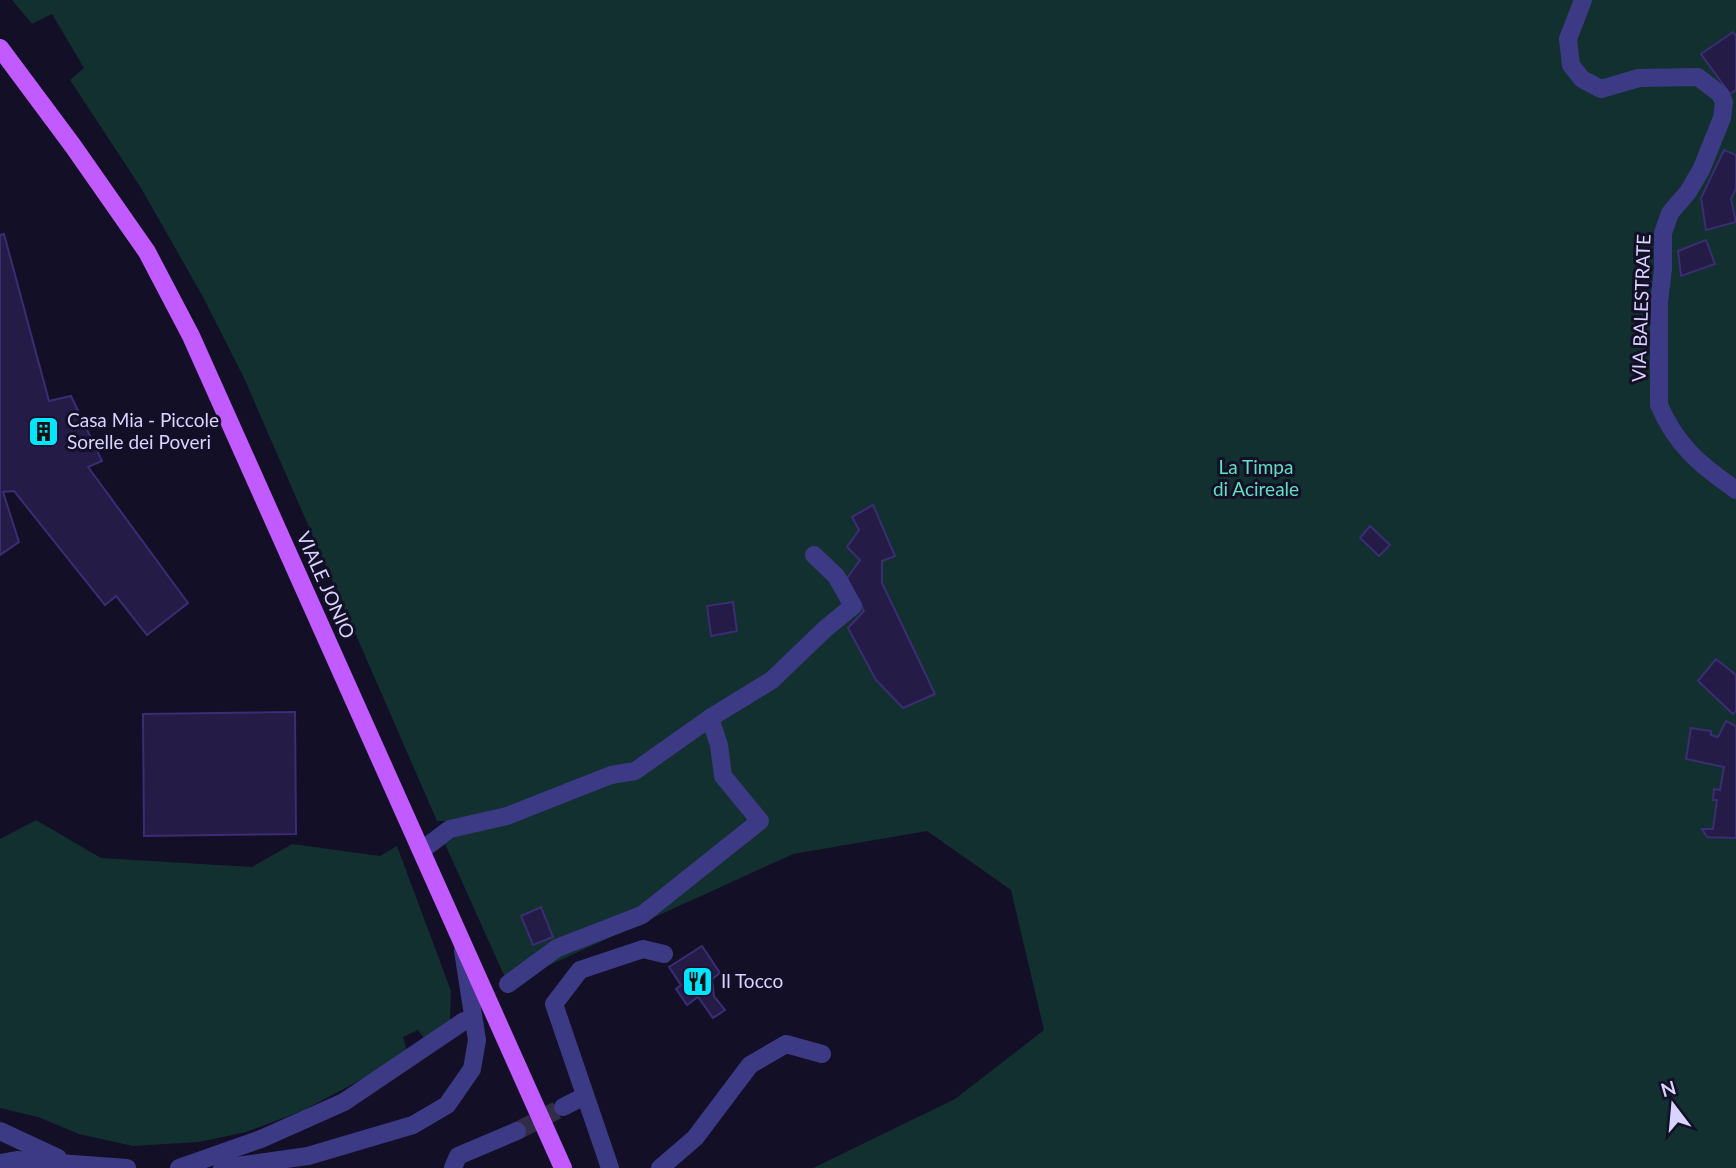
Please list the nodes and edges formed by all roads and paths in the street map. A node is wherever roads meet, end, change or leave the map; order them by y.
1 (1583, 0) edge
2 (0, 48) edge
3 (1736, 490) edge
4 (814, 555) dead end
5 (710, 718) junction
6 (422, 850) junction
7 (460, 934) junction
8 (664, 954) dead end
9 (509, 984) dead end
10 (464, 1021) dead end
11 (822, 1054) dead end
12 (585, 1096) junction
13 (563, 1107) tunnel mouth
14 (0, 1131) edge
15 (517, 1131) tunnel mouth
16 (0, 1163) edge
17 (71, 1163) junction
18 (127, 1168) edge
19 (179, 1168) edge
20 (222, 1168) edge
21 (453, 1168) edge
22 (563, 1168) edge
23 (610, 1168) edge
24 (660, 1168) edge

1 - 3 street, VIA BALESTRATE
2 - 6 main road, VIALE JONIO
4 - 5 street
5 - 6 street
5 - 9 street
6 - 7 main road, VIALE JONIO
7 - 20 street
7 - 22 main road, VIALE JONIO
8 - 12 street
10 - 19 street
11 - 24 street
12 - 13 street
12 - 23 street
14 - 17 street
15 - 21 street
16 - 17 street
17 - 18 street

